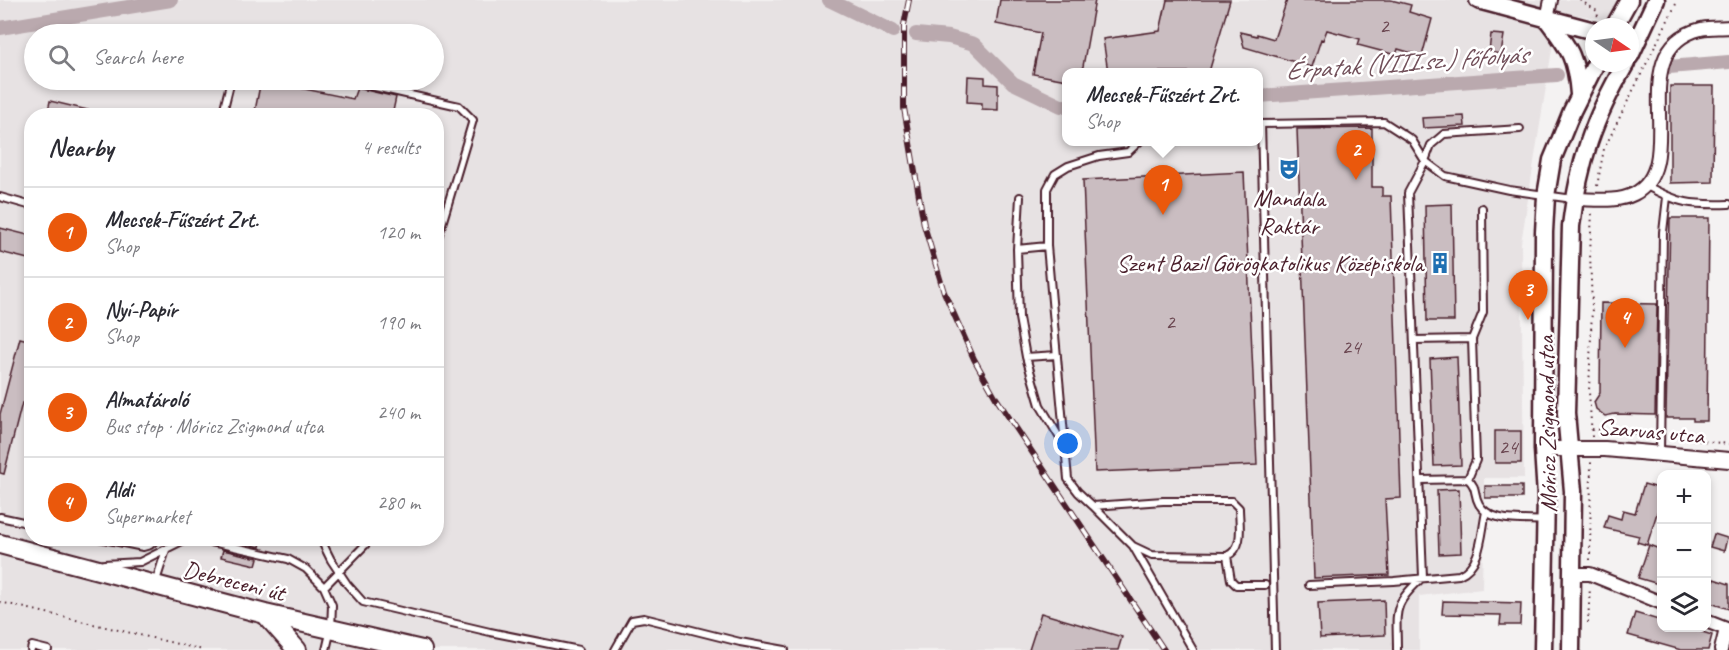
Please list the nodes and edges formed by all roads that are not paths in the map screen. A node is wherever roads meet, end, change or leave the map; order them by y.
1 (1478, 0) edge
2 (1551, 0) edge
3 (1629, 0) edge
4 (1656, 0) edge
5 (1619, 18) edge
6 (1548, 19) junction
7 (1729, 27) edge
8 (1585, 29) edge
9 (1639, 35) edge
10 (1591, 72) edge
11 (1621, 72) edge
12 (228, 90) edge
13 (388, 90) edge
14 (1579, 95) junction
15 (224, 108) edge
16 (1263, 124) edge
17 (1520, 129) dead end
18 (1134, 146) edge
19 (1261, 146) edge
20 (1425, 161) junction
21 (1645, 185) junction
22 (1546, 196) junction
23 (0, 197) edge
24 (1020, 197) dead end
25 (1667, 197) junction
26 (1574, 199) junction
27 (24, 204) edge
28 (1729, 204) edge
29 (1482, 208) dead end
30 (444, 217) edge
31 (1047, 246) junction
32 (1017, 249) junction
33 (1472, 339) junction
34 (1414, 340) junction
35 (1057, 355) junction
36 (1026, 357) junction
37 (1066, 448) junction
38 (1543, 449) junction
39 (1569, 449) junction
40 (1660, 453) junction
41 (1729, 460) edge
42 (1468, 478) junction
43 (1421, 480) junction
44 (1093, 506) junction
45 (1486, 512) junction
46 (0, 517) edge
47 (1545, 521) junction
48 (24, 522) edge
49 (0, 544) edge
50 (170, 546) edge
51 (230, 546) edge
52 (324, 546) edge
53 (364, 546) edge
54 (1133, 546) junction
55 (166, 550) junction
56 (1227, 556) junction
57 (85, 566) junction
58 (338, 572) junction
59 (1572, 574) junction
60 (1423, 577) junction
61 (1265, 585) dead end
62 (1309, 585) dead end
63 (155, 586) junction
64 (324, 586) junction
65 (1657, 601) edge
66 (265, 614) junction
67 (1711, 623) edge
68 (331, 629) junction
69 (1728, 630) edge
70 (386, 641) junction
71 (31, 650) edge
72 (48, 650) edge
73 (297, 650) edge
74 (326, 650) edge
75 (369, 650) edge
76 (422, 650) edge
77 (579, 650) edge
78 (615, 650) edge
79 (785, 650) edge
80 (1193, 650) edge
81 (1275, 650) edge
82 (1397, 650) edge
83 (1543, 650) edge
84 (1571, 650) edge
85 (1721, 650) edge

1 - 6 main road
2 - 6 street
3 - 5 main road
4 - 9 main road
6 - 8 main road
6 - 14 main road
7 - 21 street
10 - 14 main road, Móricz Zsigmond utca
11 - 26 main road, Móricz Zsigmond utca
12 - 15 lane
13 - 30 lane
14 - 22 main road, Móricz Zsigmond utca
16 - 20 lane
17 - 20 lane
18 - 31 lane
19 - 81 lane
20 - 22 lane
20 - 34 lane
21 - 25 lane
21 - 26 street
22 - 26 lane
22 - 38 main road, Móricz Zsigmond utca
23 - 27 lane
24 - 32 lane
25 - 28 lane
25 - 40 lane
26 - 39 main road, Móricz Zsigmond utca
29 - 33 lane
31 - 32 lane
31 - 35 lane
32 - 36 lane
33 - 34 lane
33 - 42 lane
34 - 43 lane
35 - 36 lane
35 - 37 lane
36 - 37 lane
37 - 44 lane
38 - 39 street, Szarvas utca
38 - 47 main road, Móricz Zsigmond utca
39 - 40 street, Szarvas utca
39 - 59 main road, Móricz Zsigmond utca
40 - 41 street, Szarvas utca
42 - 43 lane
42 - 45 lane
43 - 60 lane
44 - 54 lane
44 - 56 lane
45 - 47 lane
45 - 60 lane
46 - 48 lane
47 - 83 main road, Móricz Zsigmond utca
49 - 57 main road, Debreceni út
50 - 55 lane
51 - 64 lane
52 - 58 lane
53 - 58 lane
54 - 56 lane
54 - 80 lane
55 - 57 lane
55 - 63 lane
56 - 61 lane
57 - 63 main road, Debreceni út
58 - 64 lane
58 - 77 lane
59 - 65 street
59 - 84 main road, Móricz Zsigmond utca
60 - 62 lane
60 - 82 lane
63 - 66 main road, Debreceni út
64 - 68 lane
66 - 68 main road, Debreceni út
66 - 73 main road
67 - 69 street
68 - 70 main road, Debreceni út
68 - 74 lane
69 - 85 street
70 - 75 main road
70 - 76 main road, Debreceni út
71 - 72 lane
78 - 79 lane

